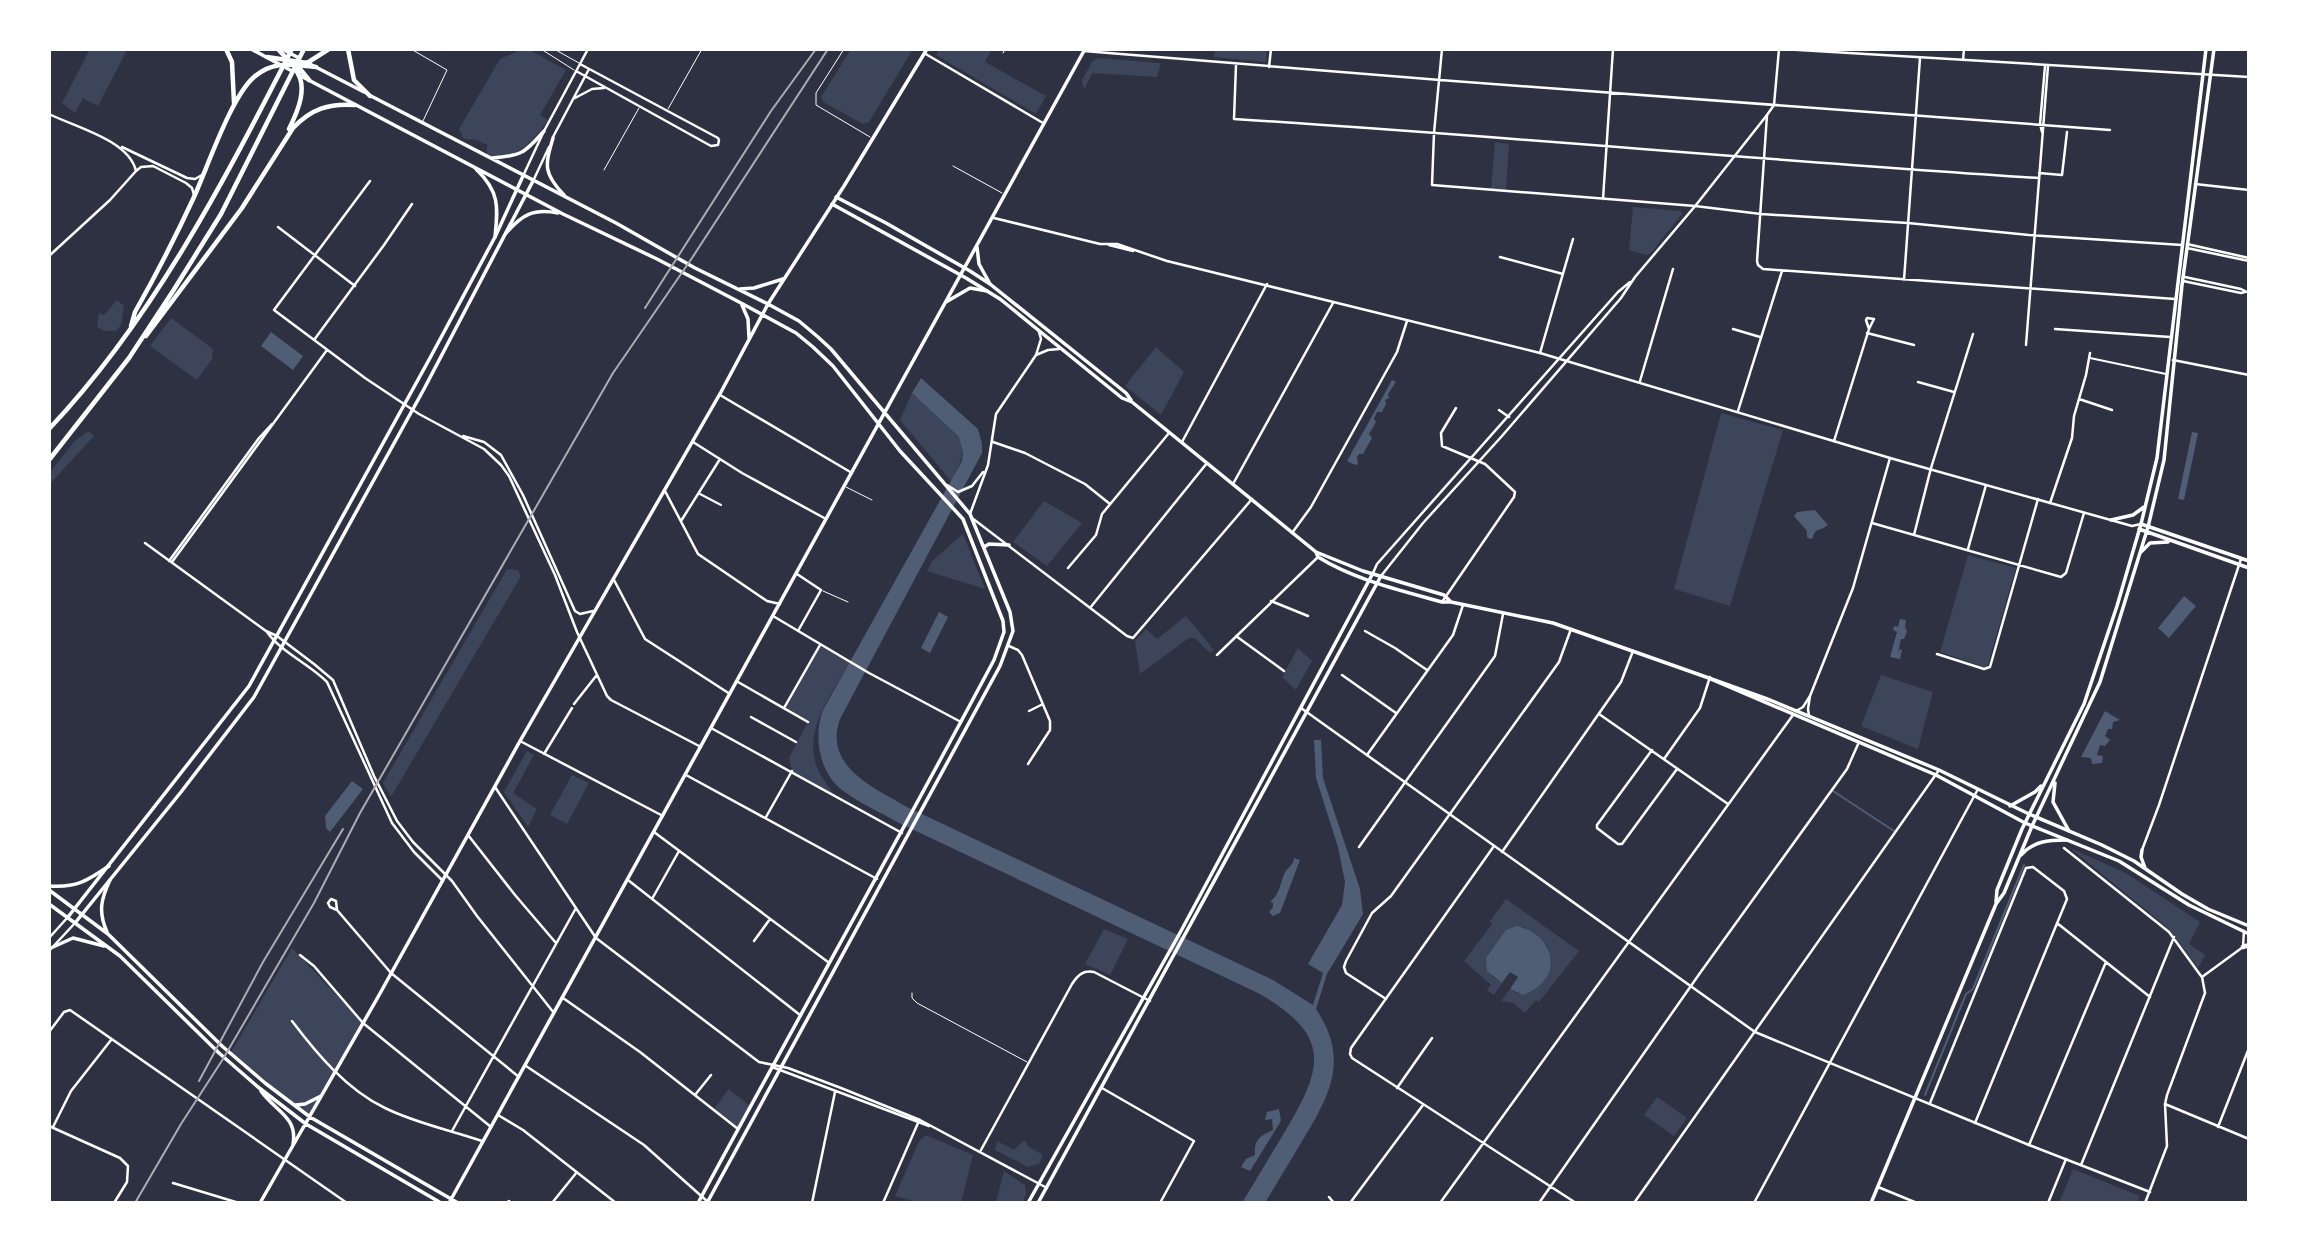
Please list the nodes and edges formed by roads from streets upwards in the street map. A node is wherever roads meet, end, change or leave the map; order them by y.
1 (226, 49) edge
2 (251, 49) edge
3 (292, 49) edge
4 (304, 49) edge
5 (329, 49) edge
6 (348, 49) edge
7 (588, 49) edge
8 (1271, 49) edge
9 (1441, 49) edge
10 (1613, 49) edge
11 (1780, 49) edge
12 (1964, 49) edge
13 (2206, 49) edge
14 (2214, 49) edge
15 (283, 50) edge
16 (1085, 50) edge
17 (925, 51) edge
18 (267, 57) junction
19 (1920, 58) junction
20 (1963, 61) junction
21 (279, 63) junction
22 (292, 63) junction
23 (307, 63) junction
24 (580, 64) junction
25 (1236, 64) junction
26 (2047, 66) junction
27 (316, 67) junction
28 (1269, 67) junction
29 (589, 69) junction
30 (576, 71) junction
31 (2204, 75) junction
32 (2211, 75) junction
33 (301, 76) junction
34 (585, 76) junction
35 (2249, 77) edge
36 (309, 80) junction
37 (1440, 80) junction
38 (607, 88) junction
39 (1610, 92) junction
40 (370, 96) junction
41 (573, 99) junction
42 (234, 105) junction
43 (355, 105) junction
44 (1774, 105) junction
45 (49, 114) edge
46 (1767, 115) junction
47 (1915, 115) junction
48 (1043, 123) junction
49 (2042, 124) junction
50 (2110, 130) dead end
51 (544, 131) junction
52 (2067, 132) dead end
53 (1434, 133) junction
54 (553, 138) junction
55 (285, 139) junction
56 (116, 144) junction
57 (1606, 147) junction
58 (490, 158) junction
59 (1733, 158) junction
60 (1764, 160) junction
61 (472, 166) junction
62 (206, 170) junction
63 (1911, 170) junction
64 (136, 171) junction
65 (523, 176) junction
66 (2039, 176) junction
67 (370, 181) dead end
68 (533, 181) junction
69 (2195, 184) junction
70 (517, 189) junction
71 (2249, 190) edge
72 (526, 194) junction
73 (836, 197) junction
74 (193, 198) junction
75 (568, 199) junction
76 (1603, 199) junction
77 (412, 204) dead end
78 (832, 204) junction
79 (1695, 206) junction
80 (564, 214) junction
81 (1761, 214) junction
82 (992, 217) junction
83 (1908, 223) junction
84 (278, 226) dead end
85 (506, 233) junction
86 (2034, 236) junction
87 (495, 237) junction
88 (1573, 239) dead end
89 (976, 245) junction
90 (2185, 246) junction
91 (315, 255) junction
92 (49, 256) edge
93 (1500, 257) dead end
94 (2249, 259) edge
95 (964, 268) junction
96 (1673, 269) dead end
97 (1782, 271) junction
98 (1563, 274) junction
99 (960, 275) junction
100 (1635, 277) junction
101 (785, 278) junction
102 (2183, 279) junction
103 (1904, 280) junction
104 (1267, 284) junction
105 (990, 285) junction
106 (355, 286) junction
107 (738, 289) junction
108 (2029, 290) junction
109 (987, 291) junction
110 (2247, 292) edge
111 (2176, 299) junction
112 (1334, 302) junction
113 (741, 303) junction
114 (945, 303) junction
115 (768, 304) junction
116 (1764, 311) dead end
117 (1769, 312) junction
118 (762, 315) junction
119 (1407, 320) junction
120 (1035, 327) junction
121 (1733, 329) dead end
122 (2055, 329) dead end
123 (131, 330) junction
124 (1973, 334) dead end
125 (1760, 337) junction
126 (2172, 338) junction
127 (314, 341) junction
128 (748, 344) junction
129 (1914, 345) dead end
130 (2026, 345) dead end
131 (1063, 349) junction
132 (327, 351) junction
133 (1540, 353) junction
134 (2090, 353) dead end
135 (1036, 355) junction
136 (129, 358) junction
137 (2090, 358) junction
138 (1557, 359) junction
139 (2171, 359) junction
140 (1566, 362) junction
141 (2167, 374) junction
142 (2249, 375) edge
143 (1640, 381) junction
144 (1918, 382) dead end
145 (1954, 392) junction
146 (720, 394) junction
147 (2079, 399) junction
148 (1132, 402) junction
149 (405, 404) junction
150 (1456, 408) dead end
151 (412, 410) junction
152 (1499, 410) dead end
153 (2112, 410) dead end
154 (1738, 411) junction
155 (885, 413) junction
156 (1509, 417) junction
157 (878, 425) junction
158 (49, 429) edge
159 (1169, 433) junction
160 (460, 436) junction
161 (1834, 441) junction
162 (692, 442) junction
163 (992, 442) junction
164 (1181, 443) junction
165 (1472, 458) junction
166 (1890, 458) junction
167 (720, 459) junction
168 (49, 460) edge
169 (1478, 460) junction
170 (1207, 463) junction
171 (988, 465) junction
172 (1931, 468) junction
173 (852, 473) junction
174 (945, 484) junction
175 (1233, 484) junction
176 (1986, 485) junction
177 (665, 490) junction
178 (699, 493) junction
179 (1252, 499) junction
180 (2038, 499) junction
181 (1110, 503) junction
182 (2050, 503) junction
183 (721, 505) dead end
184 (2146, 506) junction
185 (2084, 512) junction
186 (971, 516) junction
187 (827, 519) junction
188 (2111, 520) junction
189 (681, 521) junction
190 (1872, 523) junction
191 (2138, 526) junction
192 (2147, 529) junction
193 (1293, 533) junction
194 (1914, 535) junction
195 (2171, 541) junction
196 (145, 543) dead end
197 (1009, 545) junction
198 (984, 547) junction
199 (1968, 550) junction
200 (1318, 554) junction
201 (2139, 554) junction
202 (2241, 559) junction
203 (2249, 561) edge
204 (170, 562) junction
205 (2020, 565) junction
206 (2239, 565) junction
207 (1068, 568) dead end
208 (2249, 568) edge
209 (1373, 573) junction
210 (797, 574) junction
211 (1381, 576) junction
212 (614, 580) junction
213 (1370, 580) junction
214 (1378, 582) junction
215 (1444, 595) junction
216 (1271, 601) junction
217 (1442, 602) junction
218 (1451, 602) junction
219 (780, 604) junction
220 (1463, 605) junction
221 (1090, 608) junction
222 (596, 611) junction
223 (1503, 614) junction
224 (773, 616) junction
225 (1308, 616) dead end
226 (1571, 629) junction
227 (266, 631) junction
228 (1365, 631) dead end
229 (798, 632) junction
230 (277, 636) junction
231 (1236, 636) junction
232 (580, 639) junction
233 (274, 642) junction
234 (285, 642) junction
235 (820, 645) junction
236 (1009, 646) junction
237 (282, 648) junction
238 (1633, 651) junction
239 (1937, 654) dead end
240 (1217, 655) dead end
241 (1427, 670) junction
242 (1284, 671) dead end
243 (1342, 674) dead end
244 (596, 676) junction
245 (1708, 677) junction
246 (737, 682) junction
247 (730, 694) junction
248 (1810, 696) junction
249 (1043, 704) junction
250 (784, 708) junction
251 (1301, 708) junction
252 (1030, 711) dead end
253 (1308, 712) junction
254 (1396, 713) junction
255 (1599, 713) junction
256 (1795, 713) junction
257 (1809, 716) junction
258 (751, 717) dead end
259 (808, 722) dead end
260 (961, 722) junction
261 (711, 728) junction
262 (520, 741) junction
263 (796, 742) dead end
264 (1858, 743) junction
265 (701, 747) junction
266 (1652, 750) junction
267 (544, 754) junction
268 (1367, 755) junction
269 (1664, 759) junction
270 (1028, 764) dead end
271 (1678, 769) junction
272 (1939, 770) junction
273 (792, 771) junction
274 (686, 775) junction
275 (1936, 775) junction
276 (2055, 781) junction
277 (1405, 782) junction
278 (2045, 782) junction
279 (495, 787) junction
280 (1978, 789) junction
281 (1974, 795) junction
282 (1729, 805) junction
283 (2010, 806) junction
284 (915, 808) junction
285 (922, 811) junction
286 (1451, 814) junction
287 (2029, 814) junction
288 (663, 816) junction
289 (766, 817) junction
290 (2036, 818) junction
291 (2025, 823) junction
292 (2032, 826) junction
293 (2069, 831) junction
294 (654, 832) junction
295 (902, 833) junction
296 (468, 835) junction
297 (2067, 840) junction
298 (1494, 846) junction
299 (1359, 847) dead end
300 (2064, 849) dead end
301 (2142, 850) junction
302 (679, 851) junction
303 (1502, 852) junction
304 (2018, 858) junction
305 (2127, 858) junction
306 (109, 866) junction
307 (2146, 869) junction
308 (446, 875) junction
309 (877, 879) junction
310 (110, 880) junction
311 (628, 880) junction
312 (443, 881) junction
313 (49, 888) edge
314 (652, 899) junction
315 (49, 904) edge
316 (1996, 904) junction
317 (74, 908) junction
318 (576, 908) junction
319 (337, 911) dead end
320 (82, 914) junction
321 (68, 918) junction
322 (770, 919) junction
323 (75, 923) junction
324 (2057, 923) junction
325 (2249, 925) edge
326 (2244, 931) junction
327 (108, 934) junction
328 (2249, 934) edge
329 (2174, 937) junction
330 (49, 938) edge
331 (596, 938) junction
332 (754, 941) dead end
333 (1629, 942) junction
334 (556, 943) junction
335 (2246, 946) edge
336 (109, 948) junction
337 (51, 949) edge
338 (300, 955) dead end
339 (2106, 962) junction
340 (828, 963) junction
341 (391, 974) junction
342 (2202, 978) junction
343 (532, 986) junction
344 (1690, 986) junction
345 (1144, 997) junction
346 (2150, 997) junction
347 (563, 998) junction
348 (1386, 999) junction
349 (1150, 1001) junction
350 (554, 1013) junction
351 (800, 1015) junction
352 (292, 1021) dead end
353 (363, 1023) junction
354 (49, 1032) edge
355 (1755, 1032) junction
356 (1432, 1038) dead end
357 (111, 1040) junction
358 (2249, 1048) edge
359 (493, 1056) junction
360 (1829, 1063) junction
361 (525, 1066) junction
362 (772, 1066) junction
363 (780, 1068) junction
364 (336, 1072) junction
365 (519, 1077) junction
366 (710, 1077) dead end
367 (258, 1087) junction
368 (1102, 1088) junction
369 (1397, 1088) junction
370 (835, 1092) junction
371 (323, 1094) junction
372 (695, 1095) junction
373 (1914, 1097) junction
374 (293, 1104) junction
375 (1930, 1104) junction
376 (2165, 1104) junction
377 (1423, 1105) junction
378 (465, 1107) junction
379 (498, 1115) junction
380 (310, 1117) junction
381 (919, 1122) junction
382 (1975, 1123) junction
383 (306, 1124) junction
384 (2218, 1126) junction
385 (51, 1127) edge
386 (491, 1127) junction
387 (737, 1129) junction
388 (452, 1130) junction
389 (2249, 1139) edge
390 (484, 1142) junction
391 (1482, 1144) junction
392 (2029, 1145) junction
393 (292, 1149) junction
394 (981, 1150) junction
395 (2066, 1159) junction
396 (285, 1161) junction
397 (2081, 1165) junction
398 (577, 1172) junction
399 (173, 1183) dead end
400 (1040, 1183) junction
401 (1550, 1187) junction
402 (1878, 1187) junction
403 (1047, 1188) junction
404 (2150, 1192) junction
405 (701, 1197) junction
406 (1329, 1197) dead end
407 (451, 1201) edge
408 (707, 1202) edge
409 (114, 1203) edge
410 (239, 1203) edge
411 (260, 1203) edge
412 (347, 1203) edge
413 (441, 1203) edge
414 (458, 1203) edge
415 (552, 1203) edge
416 (616, 1203) edge
417 (698, 1203) edge
418 (812, 1203) edge
419 (883, 1203) edge
420 (1028, 1203) edge
421 (1038, 1203) edge
422 (1160, 1203) edge
423 (1334, 1203) edge
424 (1350, 1203) edge
425 (1440, 1203) edge
426 (1539, 1203) edge
427 (1576, 1203) edge
428 (1634, 1203) edge
429 (1754, 1203) edge
430 (1871, 1203) edge
431 (1917, 1203) edge
432 (2048, 1203) edge
433 (2145, 1203) edge

1 - 42 highway
2 - 18 main road
3 - 123 highway
4 - 136 highway
5 - 23 highway
6 - 40 highway
7 - 24 street
8 - 28 street
9 - 37 street
10 - 39 street
11 - 19 street
11 - 44 street
12 - 20 street
13 - 31 main road
14 - 32 main road
15 - 22 highway
15 - 23 main road
16 - 25 street
16 - 48 main road
17 - 48 street
17 - 73 main road
18 - 21 main road
18 - 22 highway
19 - 20 street
19 - 47 street
20 - 26 street
21 - 22 highway
21 - 33 main road
21 - 42 highway
22 - 23 highway
22 - 27 highway
22 - 33 highway
22 - 36 highway
23 - 27 main road
24 - 29 street
24 - 30 street
25 - 28 street
25 - 53 street
26 - 31 street
26 - 49 street
27 - 40 main road
28 - 37 street
29 - 34 street
29 - 38 street
30 - 34 street
30 - 51 street
31 - 32 street
31 - 90 main road
32 - 35 street
32 - 69 main road
33 - 36 main road
33 - 55 highway
34 - 38 street
34 - 41 street
36 - 43 main road
37 - 39 street
37 - 53 street
38 - 41 street
39 - 44 street
39 - 57 street
40 - 58 main road
41 - 54 street
42 - 62 highway
43 - 55 highway
43 - 61 main road
44 - 46 street
44 - 47 street
45 - 56 street
46 - 59 street
46 - 60 street
47 - 49 street
47 - 63 street
48 - 82 main road
49 - 50 street
49 - 66 street
51 - 58 main road
51 - 65 street
52 - 66 street
53 - 57 street
53 - 76 street
54 - 68 street
54 - 75 main road
55 - 136 highway
56 - 62 street
56 - 64 street
57 - 59 street
57 - 76 street
58 - 65 main road
59 - 60 street
59 - 79 street
60 - 63 street
60 - 81 street
61 - 70 main road
61 - 87 main road
62 - 74 highway
63 - 66 street
63 - 83 street
64 - 74 street
64 - 92 street
65 - 68 main road
65 - 70 main road
66 - 86 street
67 - 91 street
68 - 72 main road
68 - 75 main road
69 - 71 street
69 - 90 main road
70 - 72 main road
70 - 87 main road
72 - 80 main road
72 - 85 main road
73 - 78 main road
73 - 95 main road
74 - 123 highway
75 - 107 main road
76 - 79 street
77 - 106 street
78 - 99 main road
78 - 101 main road
79 - 81 street
79 - 100 street
80 - 85 main road
80 - 113 main road
81 - 83 street
81 - 97 street
82 - 89 main road
82 - 104 street
83 - 86 street
83 - 103 street
84 - 91 street
85 - 151 main road
86 - 90 street
86 - 108 street
87 - 149 main road
88 - 98 street
89 - 95 main road
89 - 105 main road
90 - 94 street
90 - 102 main road
90 - 111 main road
91 - 106 street
91 - 127 street
93 - 98 street
95 - 99 main road
95 - 105 main road
96 - 143 street
97 - 103 street
97 - 117 street
98 - 133 street
99 - 109 main road
99 - 114 main road
100 - 138 street
100 - 140 street
101 - 107 main road
101 - 115 main road
102 - 110 street
102 - 139 main road
103 - 108 street
104 - 112 street
104 - 164 street
105 - 148 main road
106 - 127 street
107 - 115 main road
108 - 111 street
108 - 130 street
109 - 114 main road
109 - 120 main road
111 - 126 main road
112 - 119 street
112 - 175 street
113 - 118 main road
113 - 128 main road
114 - 155 main road
115 - 118 main road
115 - 155 main road
116 - 117 street
117 - 125 street
118 - 128 main road
118 - 157 main road
119 - 133 street
119 - 193 street
120 - 131 main road
120 - 135 street
121 - 125 street
122 - 126 street
123 - 158 highway
124 - 145 street
125 - 154 street
126 - 139 main road
127 - 132 street
128 - 146 main road
129 - 161 street
131 - 135 street
131 - 148 main road
132 - 149 street
132 - 204 street
133 - 138 street
134 - 137 street
135 - 163 street
136 - 168 highway
137 - 141 street
137 - 147 street
138 - 140 street
138 - 156 street
139 - 141 main road
139 - 142 street
139 - 192 main road
140 - 143 street
140 - 169 street
141 - 184 main road
143 - 154 street
144 - 145 street
145 - 172 street
146 - 162 main road
146 - 173 street
147 - 153 street
147 - 182 street
148 - 159 main road
149 - 151 street
149 - 230 main road
150 - 165 street
151 - 160 street
151 - 234 main road
152 - 156 street
154 - 161 street
155 - 157 main road
155 - 174 main road
156 - 165 street
157 - 173 main road
157 - 260 main road
159 - 164 main road
159 - 181 street
160 - 222 street
160 - 232 street
161 - 166 street
162 - 167 street
162 - 177 main road
163 - 171 street
163 - 181 street
164 - 170 main road
165 - 169 street
165 - 209 street
166 - 172 street
166 - 190 street
167 - 178 street
167 - 187 street
169 - 211 street
169 - 215 street
170 - 175 main road
170 - 221 street
171 - 174 street
171 - 186 street
172 - 176 street
172 - 194 street
173 - 187 main road
174 - 186 main road
175 - 179 main road
176 - 180 street
176 - 199 street
177 - 189 street
177 - 212 main road
178 - 183 street
178 - 189 street
179 - 193 main road
179 - 221 street
180 - 182 street
180 - 205 street
181 - 207 street
182 - 185 street
184 - 188 main road
184 - 191 main road
185 - 188 street
185 - 205 street
186 - 197 street
186 - 198 main road
187 - 210 main road
188 - 191 street
189 - 219 street
190 - 194 street
190 - 248 street
191 - 192 main road
191 - 278 main road
192 - 195 main road
192 - 201 main road
192 - 202 main road
193 - 200 main road
194 - 199 street
195 - 201 main road
195 - 206 main road
196 - 204 street
197 - 198 main road
197 - 221 street
198 - 236 main road
199 - 205 street
200 - 209 main road
200 - 213 main road
200 - 216 street
201 - 276 main road
202 - 203 main road
202 - 206 street
204 - 227 street
205 - 239 street
206 - 208 main road
206 - 301 street
209 - 211 main road
209 - 213 main road
210 - 219 main road
210 - 229 street
211 - 214 main road
211 - 215 main road
212 - 222 main road
212 - 247 street
213 - 214 main road
213 - 251 main road
214 - 217 main road
214 - 253 main road
215 - 217 street
215 - 218 main road
216 - 225 street
216 - 231 street
217 - 218 main road
218 - 220 main road
219 - 224 main road
220 - 223 main road
220 - 241 street
222 - 232 main road
223 - 226 main road
223 - 277 street
224 - 229 street
224 - 246 main road
226 - 238 main road
226 - 286 street
227 - 230 street
227 - 233 street
228 - 241 street
229 - 235 street
230 - 233 main road
230 - 234 street
231 - 240 street
231 - 242 street
232 - 244 street
232 - 262 main road
233 - 237 street
233 - 306 main road
234 - 237 main road
234 - 308 street
235 - 250 street
235 - 260 street
236 - 249 street
236 - 285 main road
237 - 310 main road
237 - 312 street
238 - 245 main road
238 - 255 street
241 - 254 street
243 - 254 street
244 - 265 street
244 - 267 street
245 - 256 main road
245 - 269 street
246 - 247 main road
246 - 250 street
247 - 261 main road
248 - 256 street
248 - 257 street
249 - 252 street
249 - 270 street
250 - 259 street
251 - 253 street
251 - 345 main road
253 - 268 street
253 - 349 main road
254 - 268 street
255 - 266 street
255 - 303 street
256 - 257 main road
256 - 264 main road
256 - 282 street
257 - 272 main road
258 - 263 street
260 - 284 main road
261 - 265 main road
261 - 273 street
262 - 267 street
262 - 279 main road
264 - 275 main road
264 - 344 street
265 - 274 main road
266 - 269 street
266 - 271 street
267 - 288 street
268 - 277 street
269 - 271 street
271 - 282 street
272 - 275 street
272 - 280 main road
273 - 289 street
273 - 295 street
274 - 288 main road
274 - 289 street
275 - 281 main road
275 - 355 street
276 - 290 main road
276 - 293 main road
277 - 286 street
277 - 299 street
278 - 283 main road
278 - 287 main road
279 - 296 main road
279 - 318 street
280 - 281 street
280 - 283 main road
281 - 291 main road
281 - 360 street
282 - 333 street
283 - 287 main road
284 - 285 main road
284 - 295 main road
285 - 363 main road
286 - 298 street
286 - 348 street
287 - 290 main road
287 - 291 main road
288 - 294 main road
289 - 309 street
290 - 292 main road
290 - 293 main road
291 - 292 main road
291 - 316 main road
292 - 297 main road
292 - 304 main road
293 - 305 main road
294 - 302 street
294 - 311 main road
295 - 309 main road
296 - 308 main road
296 - 334 street
297 - 304 main road
297 - 326 main road
298 - 303 street
298 - 348 street
300 - 329 street
301 - 305 main road
301 - 307 main road
302 - 314 street
302 - 322 street
303 - 333 street
304 - 316 main road
305 - 307 main road
306 - 313 main road
306 - 317 main road
307 - 325 main road
308 - 312 main road
308 - 343 street
309 - 340 main road
310 - 320 main road
310 - 327 main road
311 - 314 street
311 - 331 main road
312 - 341 main road
313 - 317 main road
314 - 351 street
315 - 321 main road
316 - 373 main road
317 - 320 main road
317 - 321 main road
318 - 331 street
318 - 334 street
319 - 341 street
320 - 323 main road
320 - 327 main road
321 - 323 main road
321 - 330 street
322 - 332 street
322 - 340 street
323 - 336 main road
323 - 337 street
324 - 339 street
324 - 375 street
324 - 382 street
326 - 328 main road
326 - 335 street
327 - 374 main road
329 - 342 street
329 - 346 street
331 - 347 main road
331 - 362 street
333 - 344 street
333 - 391 street
334 - 343 street
335 - 342 street
336 - 337 main road
336 - 367 main road
338 - 353 street
339 - 346 street
339 - 392 street
340 - 351 main road
341 - 353 main road
341 - 359 street
342 - 376 street
343 - 350 street
343 - 359 street
344 - 355 street
344 - 401 street
345 - 349 street
345 - 394 street
345 - 400 main road
346 - 397 street
347 - 350 main road
347 - 372 street
348 - 369 street
349 - 368 main road
350 - 361 main road
351 - 362 main road
352 - 364 street
353 - 364 main road
353 - 378 street
354 - 357 street
355 - 360 street
355 - 428 street
356 - 369 street
357 - 385 street
357 - 396 street
358 - 384 street
359 - 365 street
359 - 378 street
360 - 373 street
360 - 429 street
361 - 365 main road
361 - 405 street
362 - 363 street
362 - 387 main road
363 - 370 street
363 - 381 street
363 - 408 main road
364 - 371 main road
364 - 388 street
365 - 379 main road
366 - 372 street
367 - 383 main road
367 - 393 main road
368 - 403 main road
368 - 422 street
369 - 377 street
370 - 381 street
370 - 418 street
371 - 374 main road
371 - 380 main road
372 - 387 street
373 - 375 street
373 - 402 main road
374 - 380 main road
375 - 382 street
376 - 384 street
376 - 404 street
377 - 391 street
377 - 424 street
378 - 386 street
378 - 388 street
379 - 386 main road
379 - 398 street
380 - 383 main road
380 - 407 main road
381 - 394 street
381 - 419 street
382 - 392 street
383 - 393 main road
383 - 413 main road
384 - 389 street
385 - 409 street
386 - 390 main road
387 - 405 main road
388 - 390 street
390 - 407 main road
391 - 401 street
391 - 425 street
392 - 395 street
393 - 396 main road
394 - 400 street
395 - 397 street
395 - 432 street
396 - 411 main road
396 - 412 street
397 - 404 street
398 - 415 street
398 - 416 street
399 - 410 street
400 - 403 street
400 - 420 main road
401 - 426 street
401 - 427 street
402 - 430 main road
402 - 431 street
403 - 421 main road
404 - 433 street
405 - 408 street
405 - 417 main road
406 - 423 street
407 - 414 main road

